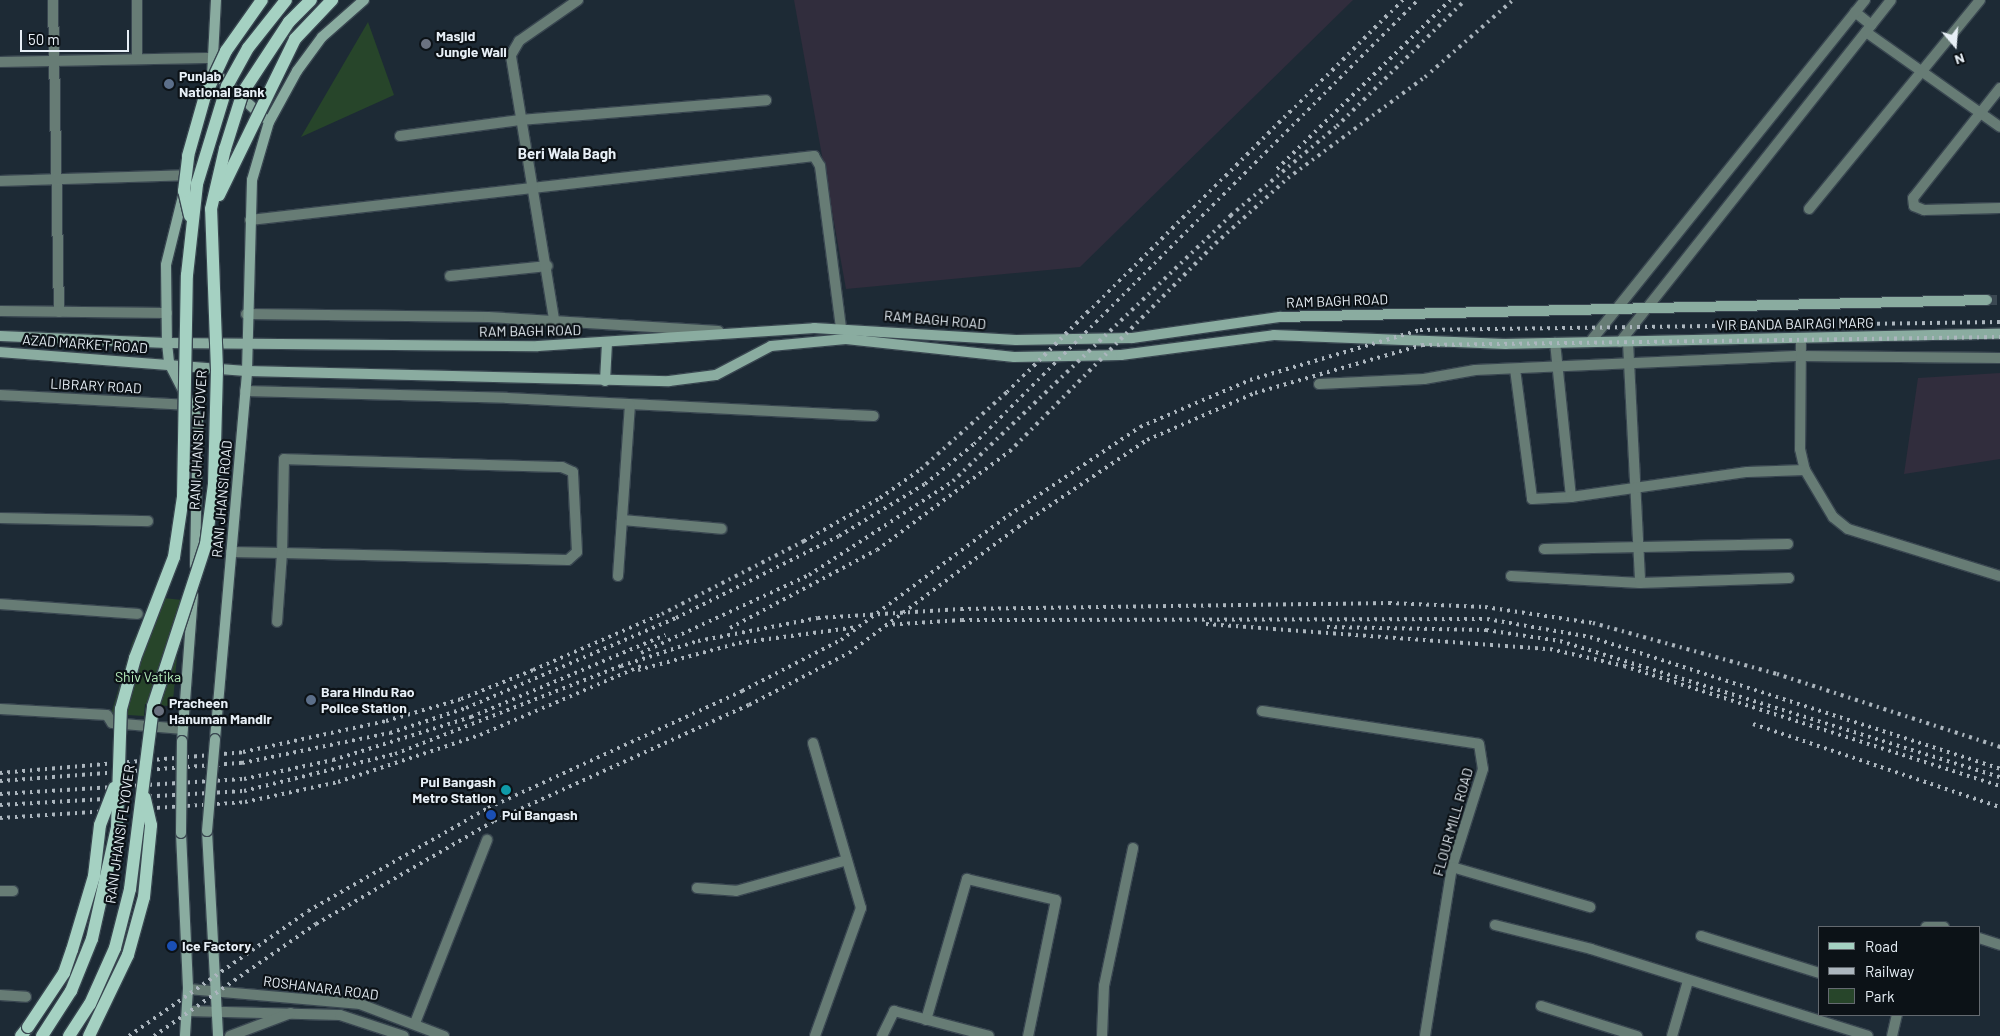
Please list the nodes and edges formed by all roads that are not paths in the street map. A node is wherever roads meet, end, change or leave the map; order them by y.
1 (53, 0) edge
2 (137, 0) edge
3 (216, 0) edge
4 (262, 0) edge
5 (286, 0) edge
6 (311, 0) edge
7 (332, 0) edge
8 (364, 0) edge
9 (578, 0) edge
10 (1864, 0) edge
11 (1891, 0) edge
12 (1980, 0) edge
13 (1855, 12) junction
14 (1868, 29) junction
15 (54, 58) junction
16 (137, 58) junction
17 (214, 58) junction
18 (0, 62) edge
19 (214, 71) junction
20 (1919, 74) junction
21 (2000, 88) edge
22 (766, 100) dead end
23 (1977, 116) junction
24 (520, 120) junction
25 (269, 122) junction
26 (2000, 127) edge
27 (400, 136) dead end
28 (188, 175) junction
29 (58, 178) junction
30 (0, 181) edge
31 (536, 190) junction
32 (2000, 208) edge
33 (212, 209) junction
34 (1808, 209) dead end
35 (250, 220) junction
36 (192, 226) junction
37 (547, 266) junction
38 (450, 276) dead end
39 (1987, 300) tunnel mouth
40 (1649, 306) junction
41 (1620, 307) junction
42 (0, 311) edge
43 (59, 312) junction
44 (167, 313) junction
45 (246, 314) junction
46 (554, 319) junction
47 (776, 328) junction
48 (841, 328) junction
49 (733, 331) junction
50 (2000, 334) edge
51 (0, 336) edge
52 (1801, 338) junction
53 (607, 342) junction
54 (1590, 342) junction
55 (1624, 342) junction
56 (167, 343) junction
57 (1555, 343) junction
58 (248, 344) junction
59 (771, 346) junction
60 (0, 352) edge
61 (1801, 356) junction
62 (2000, 358) edge
63 (169, 363) junction
64 (1630, 363) junction
65 (1558, 368) junction
66 (1515, 369) junction
67 (247, 371) junction
68 (605, 381) junction
69 (1319, 384) dead end
70 (245, 392) junction
71 (0, 395) edge
72 (630, 404) junction
73 (191, 405) junction
74 (874, 416) dead end
75 (1804, 470) junction
76 (1637, 487) junction
77 (1571, 498) junction
78 (0, 518) edge
79 (622, 520) junction
80 (148, 521) dead end
81 (722, 529) dead end
82 (1788, 544) dead end
83 (1640, 547) junction
84 (1544, 549) dead end
85 (231, 552) junction
86 (282, 552) junction
87 (618, 576) dead end
88 (1511, 576) dead end
89 (2000, 576) edge
90 (1789, 578) dead end
91 (1640, 583) junction
92 (0, 604) edge
93 (138, 614) dead end
94 (277, 622) dead end
95 (0, 709) edge
96 (1262, 711) dead end
97 (183, 729) junction
98 (813, 743) dead end
99 (119, 777) junction
100 (143, 788) junction
101 (487, 840) dead end
102 (1132, 848) dead end
103 (847, 860) junction
104 (1452, 867) junction
105 (697, 888) dead end
106 (0, 891) edge
107 (13, 891) dead end
108 (1590, 907) dead end
109 (1495, 925) dead end
110 (1702, 936) dead end
111 (1980, 938) edge
112 (2000, 945) edge
113 (1818, 973) edge
114 (1688, 981) junction
115 (188, 989) junction
116 (218, 990) junction
117 (0, 995) edge
118 (26, 997) dead end
119 (1541, 1006) dead end
120 (219, 1010) junction
121 (188, 1011) junction
122 (294, 1011) junction
123 (1897, 1016) edge
124 (926, 1020) junction
125 (415, 1023) junction
126 (21, 1036) edge
127 (42, 1036) edge
128 (69, 1036) edge
129 (89, 1036) edge
130 (185, 1036) edge
131 (218, 1036) edge
132 (230, 1036) edge
133 (404, 1036) edge
134 (444, 1036) edge
135 (815, 1036) edge
136 (882, 1036) edge
137 (989, 1036) edge
138 (1028, 1036) edge
139 (1102, 1036) edge
140 (1425, 1036) edge
141 (1638, 1036) edge
142 (1672, 1036) edge
143 (1868, 1036) edge
144 (1892, 1036) edge

1 - 15 street
2 - 16 street
3 - 17 main road, RANI JHANSI ROAD
4 - 36 main road, bridge
5 - 36 main road, RANI JHANSI FLYOVER, bridge
6 - 33 main road, RANI JHANSI FLYOVER, bridge
7 - 33 main road, bridge
8 - 25 main road, RANI JHANSI ROAD
9 - 24 street
10 - 13 street
11 - 14 street
12 - 20 street
13 - 14 street
13 - 41 street
14 - 20 street
14 - 40 street
15 - 16 street
15 - 18 street
15 - 29 street
16 - 17 street
17 - 19 main road, RANI JHANSI ROAD
19 - 25 main road
19 - 28 main road, RANI JHANSI ROAD
20 - 23 street
20 - 34 street
21 - 23 street
22 - 24 street
23 - 26 street
23 - 32 street
24 - 27 street
24 - 31 street
25 - 35 main road, RANI JHANSI ROAD
28 - 29 street
28 - 44 main road, RANI JHANSI ROAD
29 - 30 street
29 - 43 street
31 - 35 street
31 - 37 street
31 - 48 street
33 - 100 main road, RANI JHANSI FLYOVER, bridge
35 - 45 main road, RANI JHANSI ROAD
36 - 99 main road, RANI JHANSI FLYOVER, bridge
37 - 38 street
37 - 46 street
39 - 40 main road, VIR BANDA BAIRAGI MARG
40 - 41 main road, VIR BANDA BAIRAGI MARG
40 - 55 street
41 - 48 main road, RAM BAGH ROAD
41 - 54 street
42 - 43 street
43 - 44 street
44 - 56 main road, RANI JHANSI ROAD
45 - 46 street
45 - 58 main road, RANI JHANSI ROAD
46 - 49 street
47 - 48 main road, RAM BAGH ROAD
47 - 49 main road, RAM BAGH ROAD
47 - 59 main road
49 - 53 main road, RAM BAGH ROAD
50 - 52 main road, VIR BANDA BAIRAGI MARG
51 - 56 main road, AZAD MARKET ROAD
52 - 55 main road, VIR BANDA BAIRAGI MARG
52 - 61 street
53 - 58 main road, RAM BAGH ROAD
53 - 68 main road
54 - 55 main road, VIR BANDA BAIRAGI MARG
54 - 57 main road, RAM BAGH ROAD
55 - 64 street
56 - 58 main road, AZAD MARKET ROAD
56 - 63 main road, RANI JHANSI ROAD
57 - 59 main road, RAM BAGH ROAD
57 - 65 street
58 - 67 main road, RANI JHANSI ROAD
59 - 68 main road, RAM BAGH ROAD
60 - 63 main road, AZAD MARKET ROAD
61 - 62 street
61 - 64 street
61 - 75 street
63 - 67 main road, AZAD MARKET ROAD
63 - 73 main road, RANI JHANSI ROAD
64 - 65 street
64 - 76 street
65 - 66 street
65 - 77 street
66 - 69 street
66 - 77 street
67 - 68 main road, RAM BAGH ROAD
67 - 70 main road, RANI JHANSI ROAD
70 - 72 street
70 - 85 main road, RANI JHANSI ROAD
71 - 73 street, LIBRARY ROAD
72 - 74 street
72 - 79 street
73 - 97 main road, RANI JHANSI ROAD
75 - 76 street
75 - 89 street
76 - 77 street
76 - 83 street
78 - 80 street
79 - 81 street
79 - 87 street
82 - 83 street
83 - 84 street
83 - 91 street
85 - 86 street
85 - 116 main road, RANI JHANSI ROAD, bridge
86 - 86 street
86 - 94 street
88 - 91 street
90 - 91 street
92 - 93 street
95 - 97 street
96 - 104 street, FLOUR MILL ROAD
97 - 115 main road, RANI JHANSI ROAD, bridge
98 - 103 street
99 - 126 main road, bridge
99 - 127 main road, RANI JHANSI FLYOVER, bridge
100 - 128 main road, RANI JHANSI FLYOVER, bridge
100 - 129 main road, bridge
101 - 125 street
102 - 139 street
103 - 105 street
103 - 135 street
104 - 108 street
104 - 140 street, FLOUR MILL ROAD
106 - 107 street
109 - 114 street
110 - 113 street
111 - 112 street
114 - 142 street
114 - 143 street
115 - 116 street, ROSHANARA ROAD
115 - 121 main road, RANI JHANSI ROAD
116 - 120 main road, RANI JHANSI ROAD
116 - 125 street, ROSHANARA ROAD
117 - 118 street
119 - 141 street
120 - 121 street, ROSHANARA ROAD
120 - 122 street, ROSHANARA ROAD
120 - 131 main road, RANI JHANSI ROAD
121 - 130 main road, RANI JHANSI ROAD
122 - 132 street
122 - 133 street, ROSHANARA ROAD
123 - 144 street
124 - 136 street
124 - 137 street
124 - 138 street
125 - 134 street, ROSHANARA ROAD

